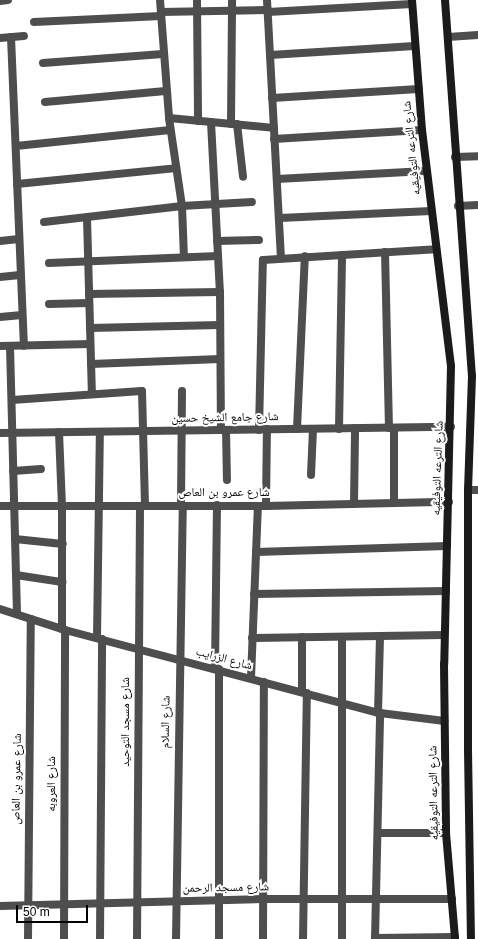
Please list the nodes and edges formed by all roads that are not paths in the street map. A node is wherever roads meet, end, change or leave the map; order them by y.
1 (8, 0) edge
2 (160, 0) edge
3 (197, 0) edge
4 (232, 0) edge
5 (267, 0) edge
6 (445, 0) edge
7 (0, 1) edge
8 (412, 2) edge
9 (232, 10) junction
10 (197, 11) junction
11 (268, 11) junction
12 (161, 14) junction
13 (34, 22) dead end
14 (478, 35) edge
15 (24, 36) dead end
16 (11, 37) junction
17 (448, 37) junction
18 (0, 38) edge
19 (415, 46) junction
20 (163, 54) junction
21 (270, 55) junction
22 (43, 63) dead end
23 (419, 89) junction
24 (166, 91) junction
25 (272, 98) junction
26 (45, 102) dead end
27 (169, 118) junction
28 (198, 121) junction
29 (211, 122) junction
30 (234, 124) junction
31 (274, 128) junction
32 (170, 130) junction
33 (422, 130) junction
34 (274, 139) junction
35 (16, 146) junction
36 (478, 156) edge
37 (455, 157) junction
38 (176, 168) junction
39 (426, 171) junction
40 (243, 177) dead end
41 (277, 179) junction
42 (17, 184) junction
43 (252, 202) dead end
44 (216, 204) junction
45 (478, 205) edge
46 (182, 206) junction
47 (458, 206) junction
48 (431, 210) junction
49 (87, 218) junction
50 (280, 218) junction
51 (44, 222) dead end
52 (19, 239) junction
53 (259, 240) dead end
54 (0, 241) edge
55 (217, 241) junction
56 (436, 250) junction
57 (385, 252) junction
58 (342, 255) junction
59 (218, 256) junction
60 (305, 256) junction
61 (184, 257) junction
62 (282, 257) junction
63 (88, 262) junction
64 (49, 263) dead end
65 (20, 275) junction
66 (0, 277) edge
67 (220, 292) junction
68 (89, 294) junction
69 (89, 303) junction
70 (49, 304) dead end
71 (22, 316) junction
72 (0, 317) edge
73 (220, 325) junction
74 (90, 328) junction
75 (90, 344) junction
76 (0, 346) edge
77 (10, 346) junction
78 (24, 346) junction
79 (220, 359) junction
80 (91, 364) junction
81 (182, 391) dead end
82 (92, 393) junction
83 (12, 400) junction
84 (451, 427) junction
85 (355, 428) junction
86 (391, 428) junction
87 (297, 429) junction
88 (313, 429) junction
89 (339, 429) junction
90 (182, 430) junction
91 (223, 430) junction
92 (263, 430) junction
93 (144, 431) junction
94 (12, 432) junction
95 (59, 432) junction
96 (100, 432) junction
97 (0, 433) edge
98 (41, 469) dead end
99 (13, 471) junction
100 (311, 475) dead end
101 (226, 480) dead end
102 (468, 490) junction
103 (478, 490) edge
104 (449, 502) junction
105 (394, 503) junction
106 (354, 504) junction
107 (182, 505) junction
108 (0, 506) edge
109 (14, 506) junction
110 (62, 506) junction
111 (98, 506) junction
112 (143, 506) junction
113 (217, 506) junction
114 (262, 506) junction
115 (15, 539) junction
116 (62, 544) junction
117 (447, 546) junction
118 (256, 552) junction
119 (16, 575) junction
120 (62, 582) junction
121 (446, 591) junction
122 (254, 594) junction
123 (0, 609) edge
124 (17, 614) junction
125 (31, 619) junction
126 (64, 630) junction
127 (444, 635) junction
128 (380, 636) junction
129 (302, 637) junction
130 (342, 637) junction
131 (252, 638) junction
132 (99, 639) junction
133 (138, 649) junction
134 (179, 659) junction
135 (217, 669) junction
136 (251, 678) junction
137 (264, 682) junction
138 (304, 693) junction
139 (341, 703) junction
140 (379, 713) junction
141 (445, 721) junction
142 (378, 833) junction
143 (446, 833) junction
144 (304, 898) junction
145 (342, 898) junction
146 (376, 898) junction
147 (264, 899) junction
148 (452, 899) junction
149 (219, 900) junction
150 (177, 901) junction
151 (138, 902) junction
152 (101, 903) junction
153 (64, 904) junction
154 (28, 905) junction
155 (0, 906) edge
156 (455, 938) edge
157 (28, 939) edge
158 (64, 939) edge
159 (100, 939) edge
160 (138, 939) edge
161 (176, 939) edge
162 (219, 939) edge
163 (263, 939) edge
164 (304, 939) edge
165 (342, 939) edge
166 (375, 939) edge
167 (471, 939) edge

1 - 7 street
2 - 12 street
3 - 10 street
4 - 9 street
5 - 11 street
6 - 17 main road
8 - 11 street
8 - 19 main road, شارع الترعه التوفيقيه
9 - 10 street
9 - 11 street
9 - 30 street
10 - 12 street
10 - 28 street
11 - 21 street
12 - 13 street
12 - 20 street
14 - 17 street
15 - 16 street
16 - 18 street
16 - 35 street
17 - 37 main road
19 - 21 street
19 - 23 main road, شارع الترعه التوفيقيه
20 - 22 street
20 - 24 street
21 - 25 street
23 - 25 street
23 - 33 main road, شارع الترعه التوفيقيه
24 - 26 street
24 - 27 street
25 - 31 street
27 - 28 street
27 - 32 street
28 - 29 street
29 - 30 street
29 - 44 street
30 - 31 street
30 - 40 street
31 - 34 street
32 - 35 street
32 - 38 street
33 - 34 street
33 - 39 main road, شارع الترعه التوفيقيه
34 - 41 street
35 - 42 street
36 - 37 street
37 - 47 main road
38 - 42 street
38 - 46 street
39 - 41 street
39 - 48 main road, شارع الترعه التوفيقيه
41 - 50 street
42 - 52 street
43 - 44 street
44 - 46 street
44 - 55 street
45 - 47 street
46 - 49 street
46 - 61 street
47 - 102 main road
48 - 50 street
48 - 56 main road, شارع الترعه التوفيقيه
49 - 51 street
49 - 63 street
50 - 62 street
52 - 54 street
52 - 65 street
53 - 55 street
55 - 59 street
56 - 57 street
56 - 84 main road, شارع الترعه التوفيقيه
57 - 58 street
57 - 86 street
58 - 60 street
58 - 89 street
59 - 61 street
59 - 67 street
60 - 62 street
60 - 87 street
61 - 63 street
62 - 92 street
63 - 64 street
63 - 68 street
65 - 66 street
65 - 71 street
67 - 68 street
67 - 73 street
68 - 69 street
69 - 70 street
69 - 74 street
71 - 72 street
71 - 78 street
73 - 74 street
73 - 79 street
74 - 75 street
75 - 78 street
75 - 80 street
76 - 77 street
77 - 78 street
77 - 83 street
79 - 80 street
79 - 91 street
80 - 82 street
81 - 90 street, شارع السلام
82 - 83 street
82 - 93 street, شارع مسجد التوحيد
83 - 94 street
84 - 86 street, شارع جامع الشيخ حسين
84 - 104 main road, شارع الترعه التوفيقيه
85 - 86 street, شارع جامع الشيخ حسين
85 - 89 street, شارع جامع الشيخ حسين
85 - 106 street
86 - 105 street
87 - 88 street, شارع جامع الشيخ حسين
87 - 92 street, شارع جامع الشيخ حسين
88 - 89 street, شارع جامع الشيخ حسين
88 - 100 street
90 - 91 street, شارع جامع الشيخ حسين
90 - 93 street, شارع جامع الشيخ حسين
90 - 107 street, شارع السلام
91 - 92 street, شارع جامع الشيخ حسين
91 - 101 street
92 - 114 street
93 - 96 street, شارع جامع الشيخ حسين
93 - 112 street, شارع مسجد التوحيد
94 - 95 street, شارع جامع الشيخ حسين
94 - 97 street, شارع جامع الشيخ حسين
94 - 99 street
95 - 96 street, شارع جامع الشيخ حسين
95 - 110 street, شارع العروبه
96 - 111 street
98 - 99 street
99 - 109 street
102 - 103 street
102 - 167 main road
104 - 105 street, شارع عمرو بن العاص
104 - 117 main road, شارع الترعه التوفيقيه
105 - 106 street, شارع عمرو بن العاص
106 - 114 street, شارع عمرو بن العاص
107 - 112 street, شارع عمرو بن العاص
107 - 113 street, شارع عمرو بن العاص
107 - 134 street, شارع السلام
108 - 109 street, شارع عمرو بن العاص
109 - 110 street, شارع عمرو بن العاص
109 - 115 street
110 - 111 street, شارع عمرو بن العاص
110 - 116 street, شارع العروبه
111 - 112 street, شارع عمرو بن العاص
111 - 132 street
112 - 133 street, شارع مسجد التوحيد
113 - 114 street, شارع عمرو بن العاص
113 - 135 street
114 - 118 street
115 - 116 street
115 - 119 street
116 - 120 street, شارع العروبه
117 - 118 street
117 - 121 main road, شارع الترعه التوفيقيه
118 - 122 street
119 - 120 street
119 - 124 street
120 - 126 street, شارع العروبه
121 - 122 street
121 - 127 main road, شارع الترعه التوفيقيه
122 - 131 street
123 - 124 street, شارع الزرايب
124 - 125 street, شارع الزرايب
125 - 126 street, شارع الزرايب
125 - 154 street, شارع عمرو بن العاص
126 - 132 street, شارع الزرايب
126 - 153 street, شارع العروبه
127 - 128 street
127 - 141 main road, شارع الترعه التوفيقيه
128 - 130 street
128 - 140 street
129 - 130 street
129 - 131 street
129 - 138 street
130 - 139 street
131 - 136 street
132 - 133 street, شارع الزرايب
132 - 152 street
133 - 134 street, شارع الزرايب
133 - 151 street, شارع مسجد التوحيد
134 - 135 street, شارع الزرايب
134 - 150 street, شارع السلام
135 - 136 street, شارع الزرايب
135 - 149 street
136 - 137 street, شارع الزرايب
137 - 138 street, شارع الزرايب
137 - 147 street
138 - 139 street, شارع الزرايب
138 - 144 street
139 - 140 street, شارع الزرايب
139 - 145 street
140 - 141 street, شارع الزرايب
140 - 142 street
141 - 143 main road, شارع الترعه التوفيقيه
142 - 143 street
142 - 146 street
143 - 148 main road, شارع الترعه التوفيقيه
144 - 145 street, شارع مسجد الرحمن
144 - 147 street, شارع مسجد الرحمن
144 - 164 street
145 - 146 street, شارع مسجد الرحمن
145 - 165 street
146 - 148 street, شارع مسجد الرحمن
146 - 166 street
147 - 149 street, شارع مسجد الرحمن
147 - 163 street
148 - 156 main road, شارع الترعه التوفيقيه
149 - 150 street, شارع مسجد الرحمن
149 - 162 street
150 - 151 street, شارع مسجد الرحمن
150 - 161 street, شارع السلام
151 - 152 street, شارع مسجد الرحمن
151 - 160 street, شارع مسجد التوحيد
152 - 153 street, شارع مسجد الرحمن
152 - 159 street
153 - 154 street, شارع مسجد الرحمن
153 - 158 street, شارع العروبه
154 - 155 street, شارع مسجد الرحمن
154 - 157 street, شارع عمرو بن العاص
156 - 166 street

